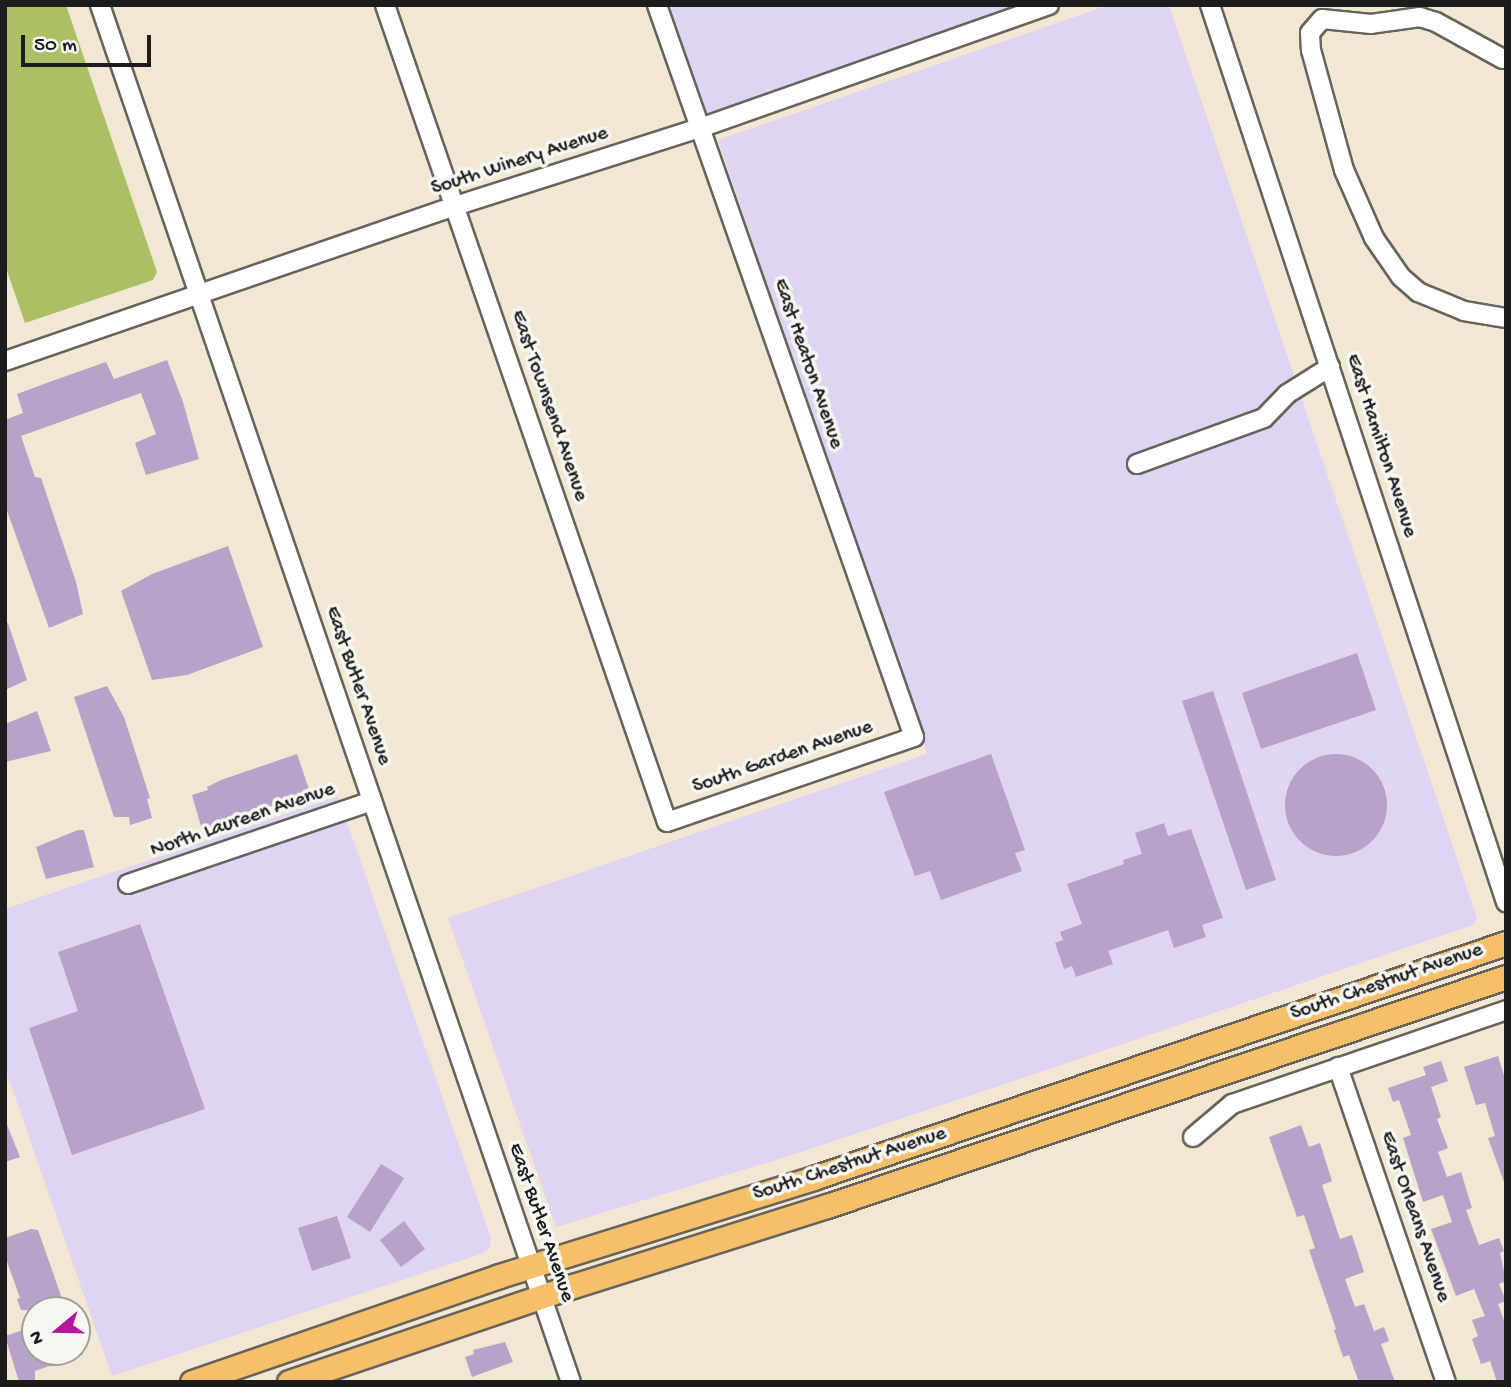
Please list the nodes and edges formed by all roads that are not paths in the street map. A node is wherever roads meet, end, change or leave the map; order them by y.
1 (100, 5) edge
2 (385, 5) edge
3 (657, 5) edge
4 (1049, 5) edge
5 (1210, 5) edge
6 (1503, 59) dead end
7 (700, 128) junction
8 (455, 206) junction
9 (199, 296) junction
10 (1506, 318) edge
11 (5, 361) edge
12 (1330, 368) junction
13 (1137, 464) dead end
14 (914, 737) joint
15 (372, 801) junction
16 (667, 822) joint
17 (128, 884) dead end
18 (1506, 902) edge
19 (1506, 943) edge
20 (1506, 977) edge
21 (1506, 1010) edge
22 (1338, 1067) junction
23 (1193, 1137) dead end
24 (531, 1266) junction
25 (541, 1296) junction
26 (292, 1381) edge
27 (192, 1382) edge
28 (571, 1382) edge
29 (1446, 1382) edge

1 - 9 street, East Butler Avenue
2 - 8 street, East Townsend Avenue
3 - 7 street, East Heaton Avenue
4 - 7 street, South Winery Avenue
5 - 12 street, East Hamilton Avenue
6 - 10 street
7 - 8 street, South Winery Avenue
7 - 14 street, East Heaton Avenue
8 - 9 street, South Winery Avenue
8 - 16 street, East Townsend Avenue
9 - 11 street, South Winery Avenue
9 - 15 street, East Butler Avenue
12 - 13 street
12 - 18 street, East Hamilton Avenue
14 - 16 street, South Garden Avenue
15 - 17 street, North Laureen Avenue
15 - 24 street, East Butler Avenue
19 - 24 main road, South Chestnut Avenue
20 - 25 main road, South Chestnut Avenue
21 - 22 street
22 - 23 street
22 - 29 street, East Orleans Avenue
24 - 25 street, East Butler Avenue
24 - 27 main road, South Chestnut Avenue
25 - 26 main road, South Chestnut Avenue
25 - 28 street, East Butler Avenue

